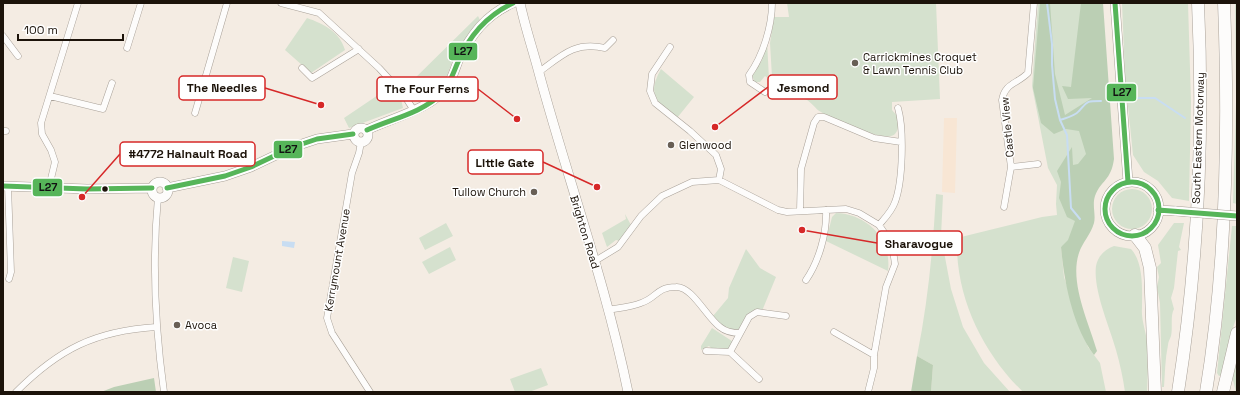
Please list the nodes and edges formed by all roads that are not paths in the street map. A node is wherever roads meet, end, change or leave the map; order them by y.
1 (78, 3) edge
2 (141, 3) edge
3 (227, 3) edge
4 (281, 3) edge
5 (513, 3) edge
6 (520, 3) edge
7 (772, 3) edge
8 (1034, 3) edge
9 (1115, 3) edge
10 (1198, 3) edge
11 (1224, 3) edge
12 (3, 36) edge
13 (613, 40) dead end
14 (670, 47) dead end
15 (127, 48) dead end
16 (359, 49) junction
17 (18, 56) dead end
18 (302, 68) dead end
19 (539, 72) junction
20 (112, 83) dead end
21 (765, 92) dead end
22 (50, 96) junction
23 (898, 108) dead end
24 (413, 110) junction
25 (195, 113) dead end
26 (367, 130) junction
27 (353, 134) junction
28 (361, 142) junction
29 (901, 142) junction
30 (1038, 164) dead end
31 (1011, 167) junction
32 (719, 180) junction
33 (1128, 182) junction
34 (6, 186) edge
35 (49, 187) junction
36 (152, 188) junction
37 (167, 188) junction
38 (158, 197) junction
39 (1004, 207) dead end
40 (826, 210) junction
41 (1158, 210) junction
42 (800, 212) junction
43 (1237, 216) edge
44 (879, 225) junction
45 (1135, 235) junction
46 (10, 248) junction
47 (3, 249) edge
48 (595, 261) junction
49 (9, 279) dead end
50 (806, 280) dead end
51 (608, 310) junction
52 (786, 316) dead end
53 (156, 327) junction
54 (834, 332) dead end
55 (1237, 332) edge
56 (740, 333) junction
57 (706, 351) dead end
58 (730, 352) junction
59 (874, 355) junction
60 (759, 378) dead end
61 (16, 392) edge
62 (164, 392) edge
63 (370, 392) edge
64 (628, 392) edge
65 (868, 392) edge
66 (1155, 392) edge
67 (1178, 392) edge
68 (1206, 392) edge
69 (1223, 392) edge

1 - 22 street
2 - 15 street
3 - 25 street
4 - 16 street
5 - 24 main road
6 - 19 main road, Brighton Road
7 - 21 street
8 - 31 street, Castle View
9 - 33 main road
10 - 67 highway, South Eastern Motorway
11 - 68 highway
12 - 17 street
13 - 19 street
14 - 32 street
16 - 18 street
16 - 24 street
19 - 48 main road, Brighton Road
20 - 22 street
22 - 35 street
23 - 29 street
24 - 26 main road
26 - 27 main road
26 - 28 main road
27 - 28 main road
27 - 37 main road
28 - 63 street, Kerrymount Avenue
29 - 42 street
29 - 44 street
30 - 31 street, Castle View
31 - 39 street, Castle View
32 - 42 street
32 - 48 street
33 - 41 main road
33 - 45 main road
34 - 35 main road
34 - 46 street
35 - 36 main road
36 - 37 main road
36 - 38 main road
37 - 38 main road
38 - 53 street
40 - 42 street
40 - 44 street
40 - 50 street
41 - 43 main road, bridge
41 - 45 main road
44 - 59 street
45 - 66 highway
46 - 47 street
46 - 49 street
48 - 51 main road, Brighton Road
51 - 56 street
51 - 64 main road, Brighton Road
52 - 56 street
53 - 61 street
53 - 62 street
54 - 59 street
55 - 69 highway
56 - 58 street
57 - 58 street
58 - 60 street
59 - 65 street

